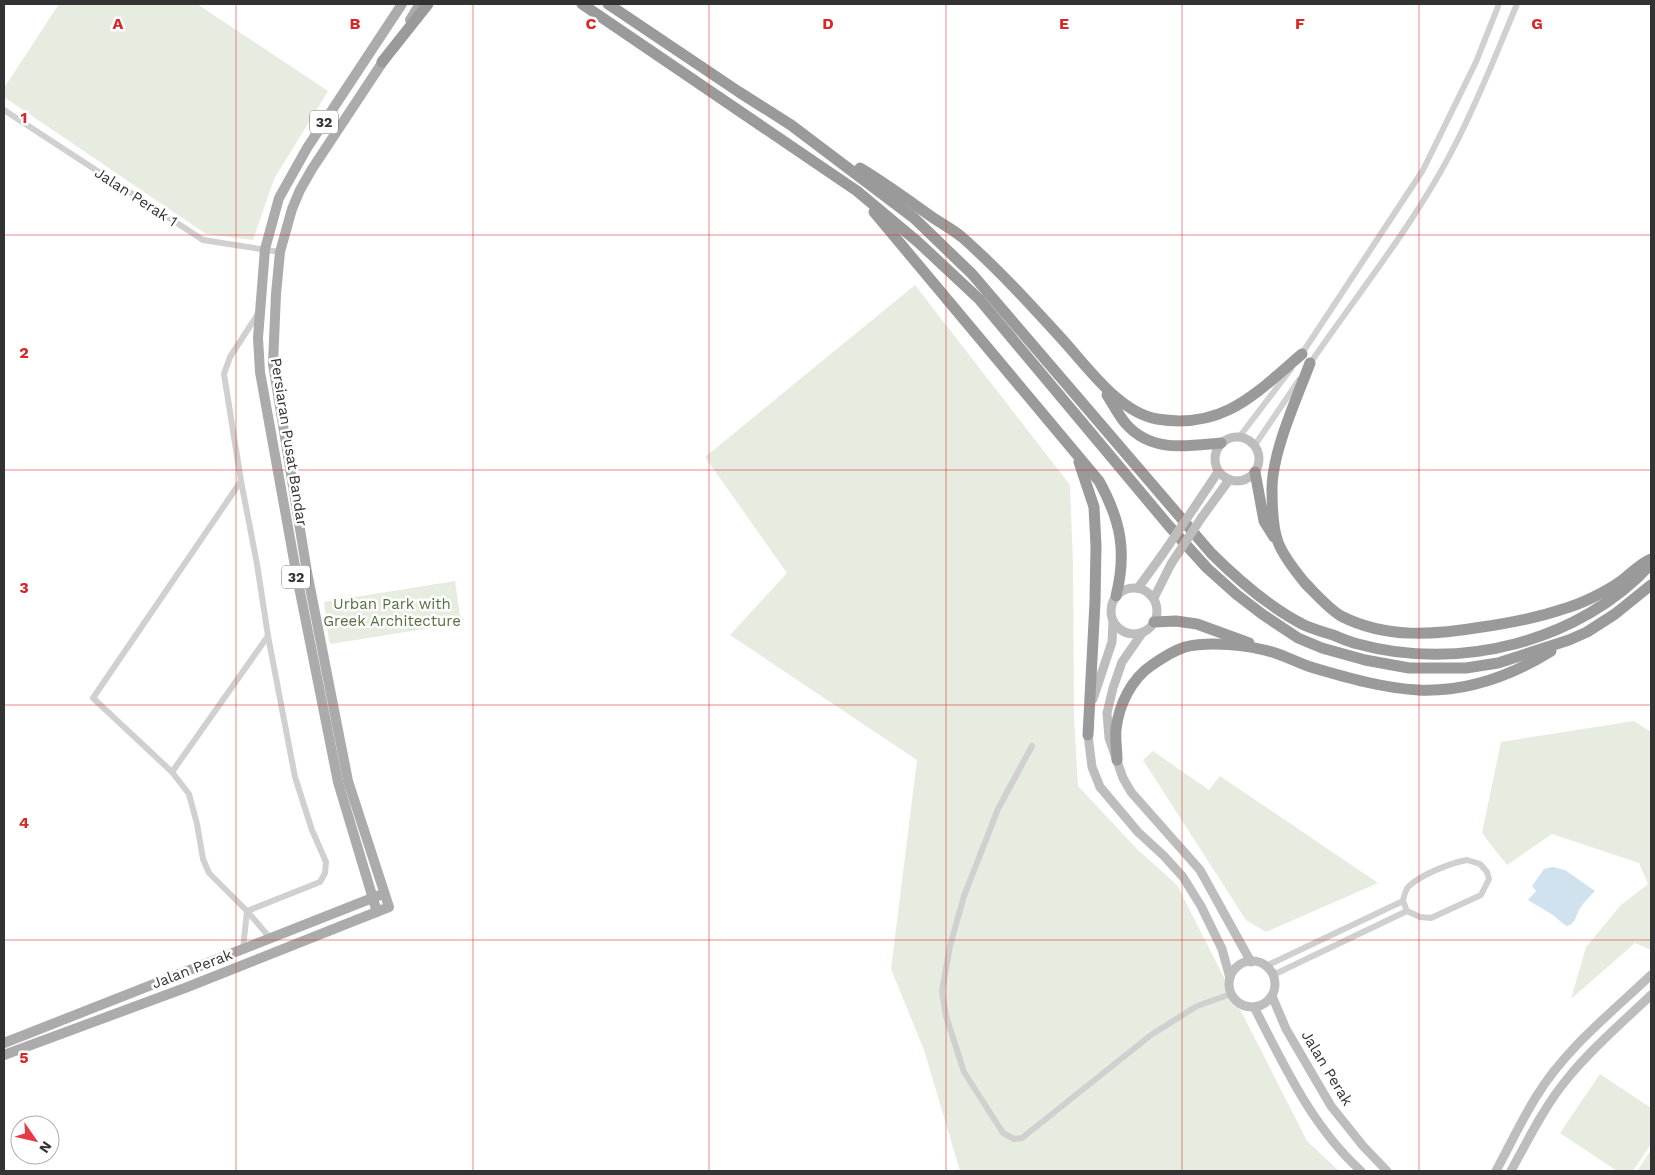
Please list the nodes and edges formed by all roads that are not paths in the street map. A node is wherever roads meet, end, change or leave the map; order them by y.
1 (402, 4) edge
2 (420, 4) edge
3 (428, 4) edge
4 (582, 4) edge
5 (608, 4) edge
6 (1499, 4) edge
7 (1517, 4) edge
8 (382, 62) junction
9 (4, 110) edge
10 (791, 124) junction
11 (857, 191) junction
12 (265, 249) junction
13 (280, 252) junction
14 (260, 312) junction
15 (1302, 354) junction
16 (1310, 363) junction
17 (1100, 382) junction
18 (1240, 436) junction
19 (1221, 443) junction
20 (1255, 445) junction
21 (1076, 454) junction
22 (1218, 472) junction
23 (1255, 472) junction
24 (1229, 480) junction
25 (241, 481) junction
26 (1278, 542) junction
27 (1651, 559) edge
28 (1651, 564) edge
29 (1651, 585) edge
30 (1138, 588) junction
31 (1116, 596) junction
32 (1154, 598) junction
33 (1113, 622) junction
34 (1154, 622) junction
35 (1143, 632) junction
36 (268, 636) junction
37 (1569, 640) junction
38 (1271, 652) junction
39 (1088, 735) junction
40 (1032, 746) dead end
41 (1117, 760) junction
42 (172, 772) junction
43 (385, 893) junction
44 (373, 898) junction
45 (1403, 901) junction
46 (389, 907) joint
47 (247, 911) junction
48 (1407, 911) junction
49 (378, 912) junction
50 (270, 938) junction
51 (238, 950) junction
52 (257, 960) junction
53 (1251, 962) junction
54 (1266, 966) junction
55 (1651, 974) edge
56 (1273, 975) junction
57 (1230, 978) junction
58 (1231, 994) junction
59 (1651, 995) edge
60 (1272, 996) junction
61 (1254, 1007) junction
62 (4, 1043) edge
63 (4, 1055) edge
64 (1361, 1171) edge
65 (1387, 1171) edge
66 (1496, 1171) edge
67 (1511, 1171) edge

1 - 12 main road, Persiaran Pusat Bandar / 32
2 - 8 main road, Persiaran Pusat Bandar / 32
3 - 8 highway
4 - 11 highway
5 - 10 highway
6 - 15 street
7 - 16 street
8 - 13 main road, Persiaran Pusat Bandar / 32
9 - 12 street, Jalan Perak 1
10 - 17 highway
10 - 28 highway
11 - 21 highway
11 - 37 highway
12 - 13 street, Jalan Perak 1
12 - 14 main road, Persiaran Pusat Bandar / 32
13 - 43 main road, Persiaran Pusat Bandar / 32
14 - 25 street
14 - 44 main road, Persiaran Pusat Bandar / 32
15 - 17 highway
15 - 18 street
16 - 20 street
16 - 26 highway
17 - 19 highway
18 - 19 main road
18 - 20 main road
19 - 22 main road
20 - 23 main road
21 - 31 highway
21 - 39 highway
22 - 24 main road
22 - 30 main road, bridge
23 - 24 main road
23 - 26 highway
24 - 32 main road, bridge
25 - 36 street
25 - 42 street
26 - 27 highway
29 - 37 highway
30 - 31 main road
30 - 32 main road
31 - 33 main road
32 - 34 main road
33 - 35 main road
33 - 39 main road
34 - 35 main road
34 - 38 highway
35 - 41 main road
36 - 42 street
36 - 47 street
37 - 38 highway
38 - 41 highway
39 - 57 main road
40 - 58 street
41 - 53 main road
42 - 47 street
43 - 44 main road, Jalan Perak
43 - 46 main road, Persiaran Pusat Bandar / 32
44 - 49 main road, Persiaran Pusat Bandar / 32
44 - 50 main road, Jalan Perak
45 - 48 street
45 - 48 street
45 - 54 street
46 - 49 main road, Jalan Perak
47 - 50 street
47 - 51 street
48 - 56 street
49 - 52 main road, Jalan Perak
50 - 51 main road, Jalan Perak
51 - 52 main road
51 - 62 main road, Jalan Perak
52 - 63 main road, Jalan Perak
53 - 54 main road
53 - 57 main road
54 - 56 main road
55 - 66 main road
56 - 60 main road
57 - 58 main road
58 - 61 main road
59 - 67 main road
60 - 61 main road
60 - 65 main road, Jalan Perak
61 - 64 main road

